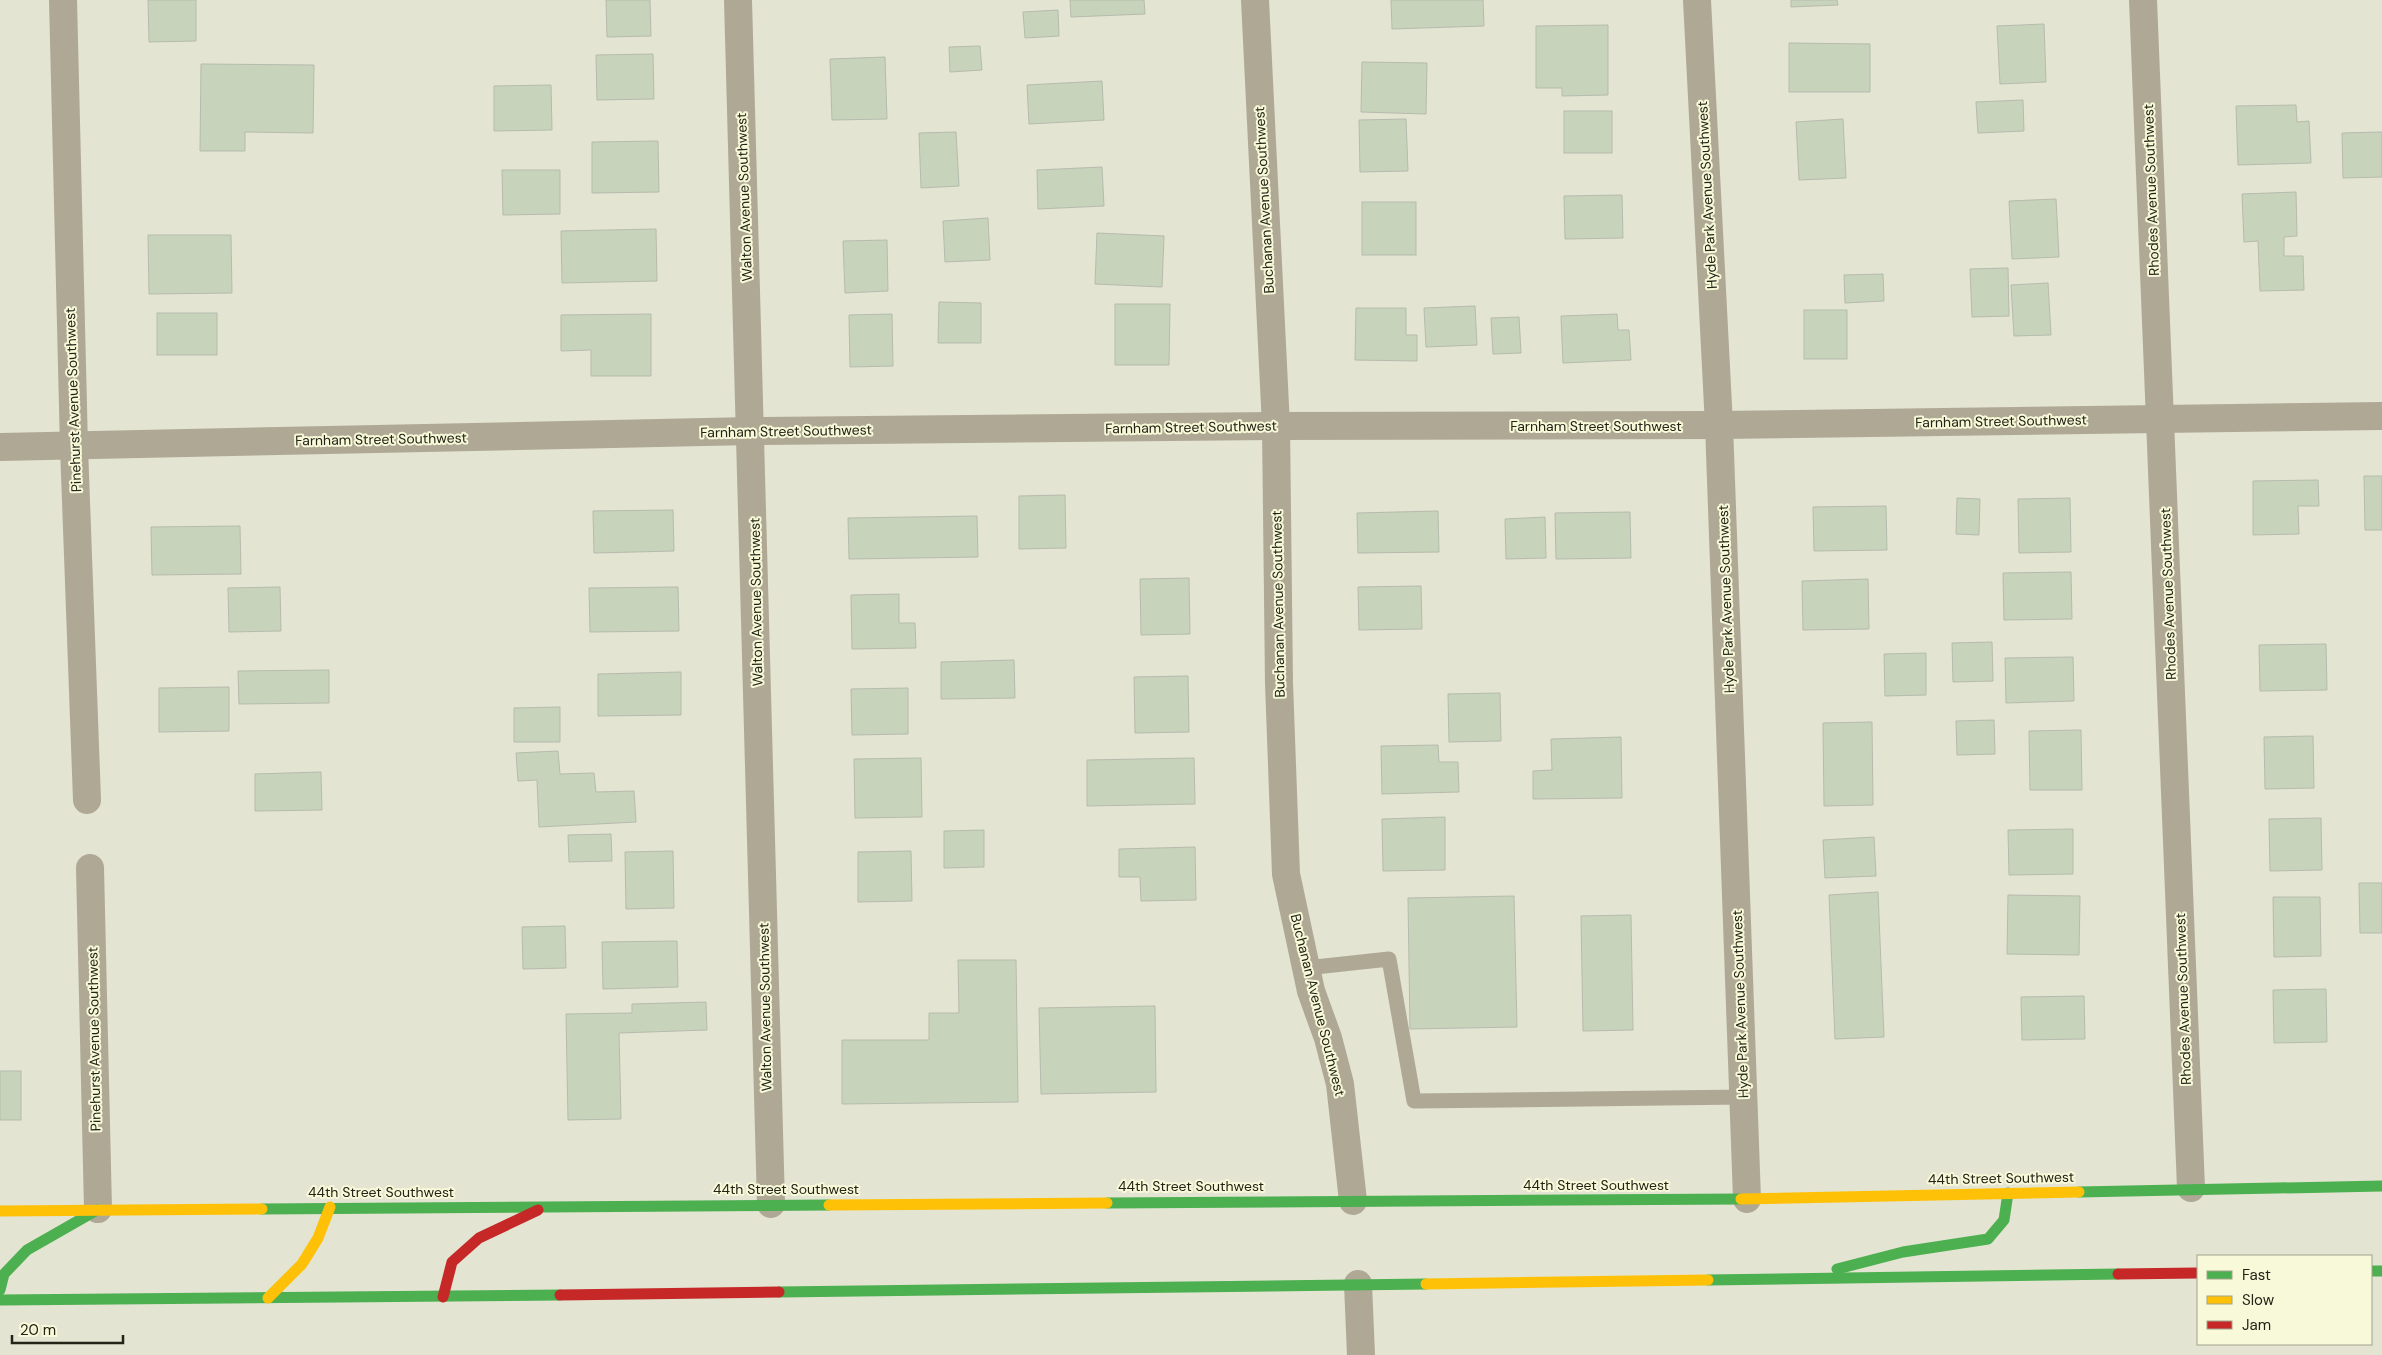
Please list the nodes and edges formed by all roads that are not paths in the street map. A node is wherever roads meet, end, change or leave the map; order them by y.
1 (63, 0) edge
2 (738, 0) edge
3 (1255, 0) edge
4 (1697, 0) edge
5 (2143, 0) edge
6 (2382, 416) edge
7 (2161, 419) junction
8 (1276, 426) junction
9 (1719, 426) junction
10 (752, 431) junction
11 (0, 447) edge
12 (74, 447) junction
13 (87, 800) dead end
14 (90, 868) dead end
15 (1306, 968) junction
16 (1744, 1097) junction
17 (2382, 1186) edge
18 (2191, 1188) junction
19 (2008, 1193) junction
20 (1747, 1199) junction
21 (1353, 1201) junction
22 (771, 1204) junction
23 (546, 1206) junction
24 (330, 1207) junction
25 (98, 1209) junction
26 (0, 1211) edge
27 (2197, 1274) edge
28 (1813, 1279) junction
29 (1358, 1284) junction
30 (0, 1290) edge
31 (443, 1297) junction
32 (268, 1298) junction
33 (0, 1300) edge
34 (1361, 1355) edge

1 - 12 street, Pinehurst Avenue Southwest
2 - 10 street, Walton Avenue Southwest
3 - 8 street, Buchanan Avenue Southwest
4 - 9 street, Hyde Park Avenue Southwest
5 - 7 street, Rhodes Avenue Southwest
6 - 7 street, Farnham Street Southwest
7 - 9 street, Farnham Street Southwest
7 - 18 street, Rhodes Avenue Southwest
8 - 9 street, Farnham Street Southwest
8 - 10 street, Farnham Street Southwest
8 - 15 street, Buchanan Avenue Southwest
9 - 16 street, Hyde Park Avenue Southwest
10 - 12 street, Farnham Street Southwest
10 - 22 street, Walton Avenue Southwest
11 - 12 street, Farnham Street Southwest
12 - 13 street, Pinehurst Avenue Southwest
14 - 25 street, Pinehurst Avenue Southwest
15 - 16 lane
15 - 21 street, Buchanan Avenue Southwest
16 - 20 street, Hyde Park Avenue Southwest
17 - 18 main road, 44th Street Southwest
18 - 19 main road, 44th Street Southwest
19 - 20 main road, 44th Street Southwest
19 - 28 main road
20 - 21 main road, 44th Street Southwest
21 - 22 main road, 44th Street Southwest
22 - 23 main road, 44th Street Southwest
23 - 24 main road, 44th Street Southwest
23 - 31 main road
24 - 25 main road, 44th Street Southwest
24 - 32 main road
25 - 26 main road, 44th Street Southwest
25 - 30 main road
27 - 28 main road
28 - 29 main road
29 - 31 main road
29 - 34 street
31 - 32 main road
32 - 33 main road

